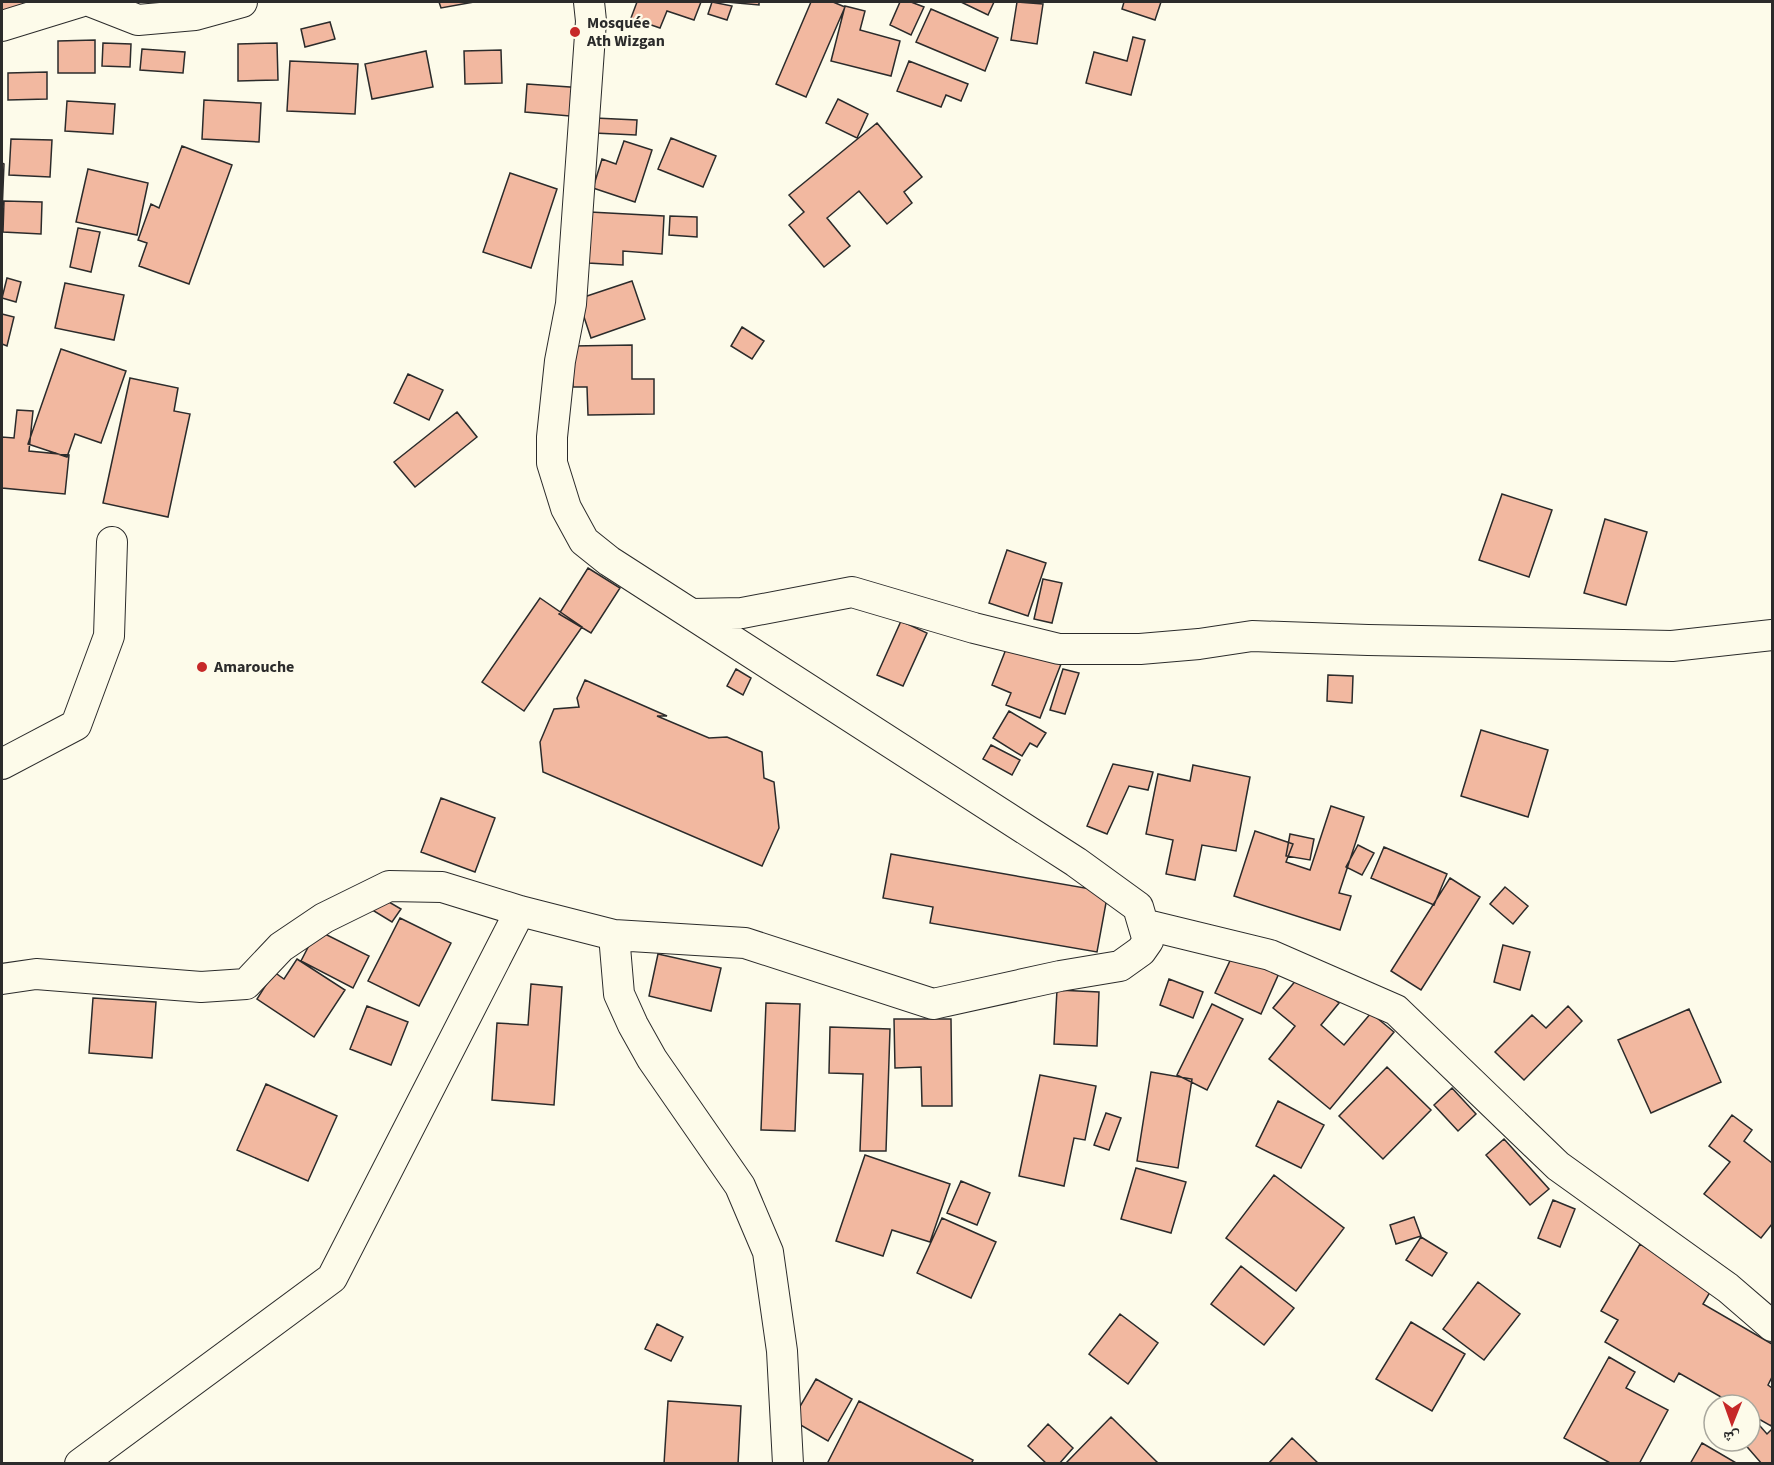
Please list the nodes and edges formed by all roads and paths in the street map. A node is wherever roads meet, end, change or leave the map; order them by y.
1 (80, 2) edge
2 (92, 2) edge
3 (243, 2) edge
4 (589, 2) edge
5 (2, 26) edge
6 (112, 542) dead end
7 (692, 614) junction
8 (1773, 635) edge
9 (2, 764) edge
10 (520, 911) junction
11 (1143, 924) junction
12 (614, 935) junction
13 (2, 979) edge
14 (1773, 1326) edge
15 (80, 1464) edge
16 (788, 1464) edge

1 - 5 street
2 - 3 street
4 - 7 street
6 - 9 street
7 - 8 street
7 - 11 street
10 - 12 street
10 - 13 street
10 - 15 street
11 - 12 street
11 - 14 street
12 - 16 street

